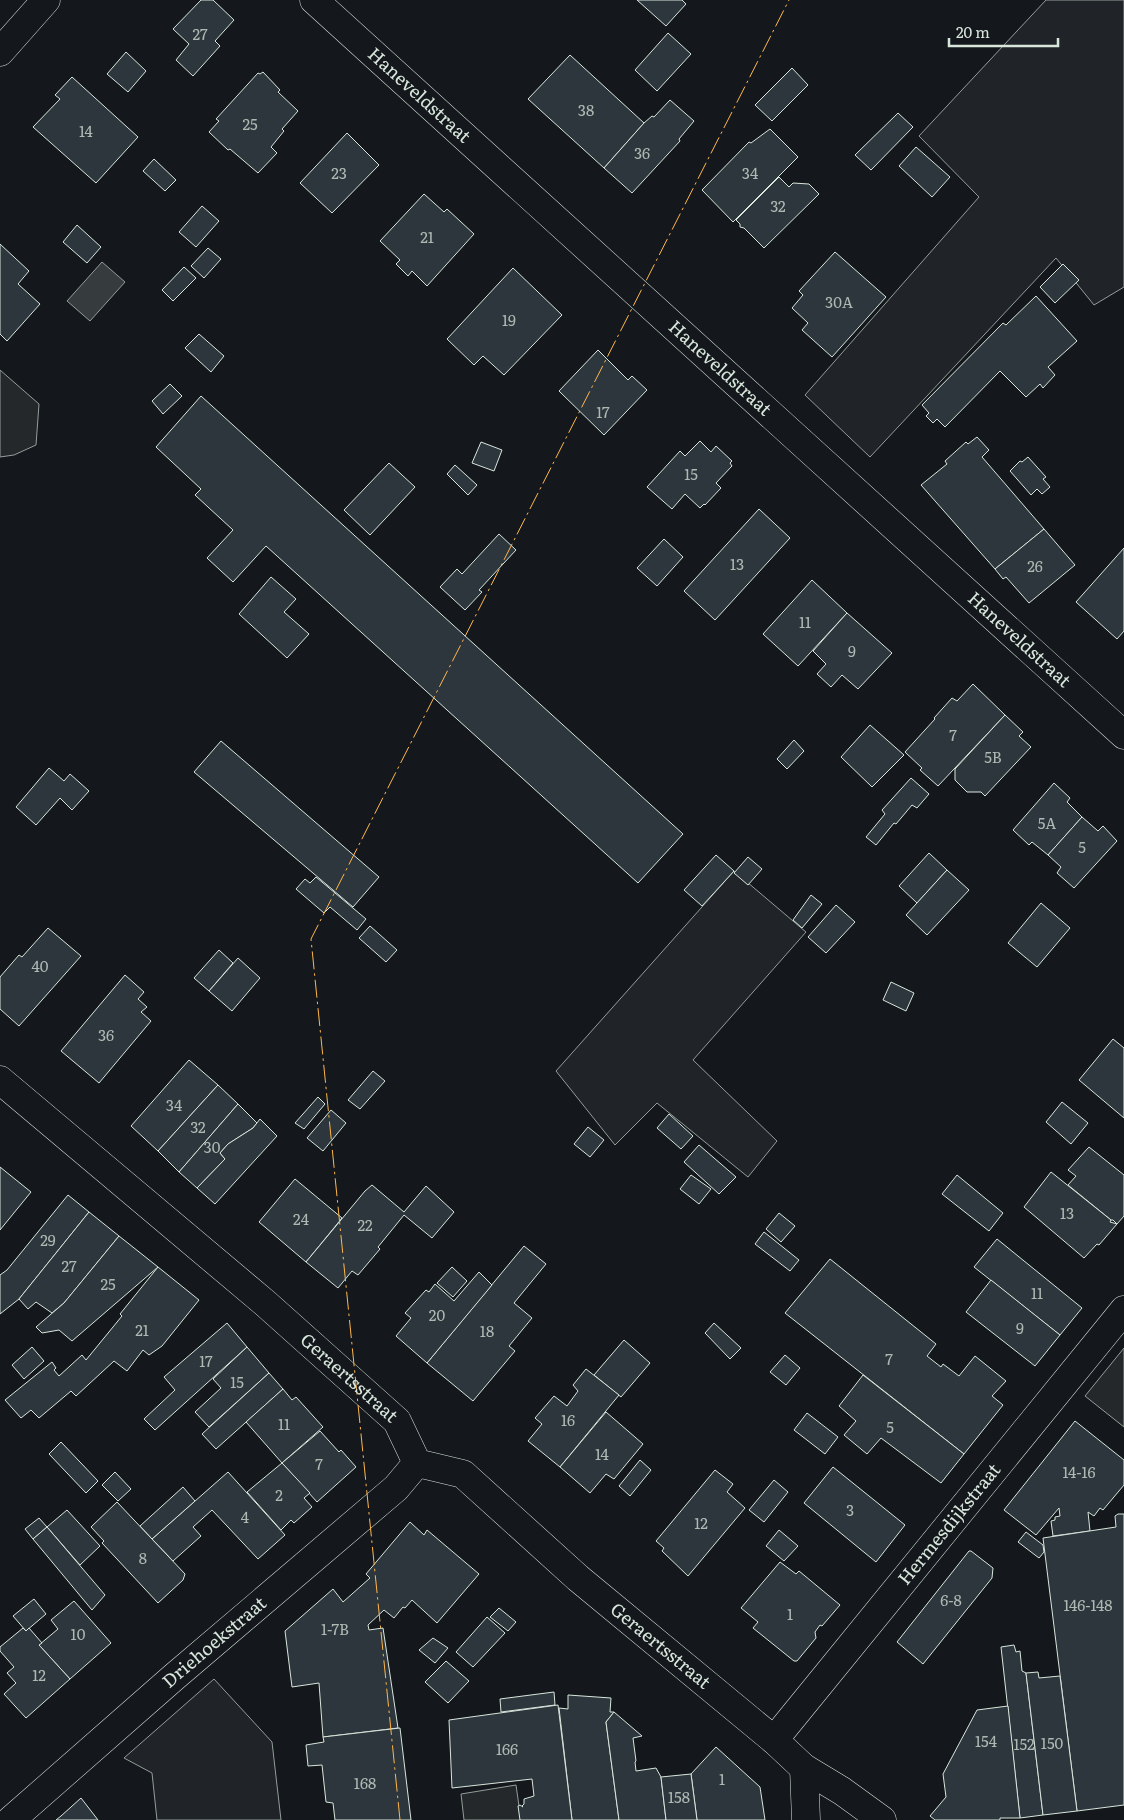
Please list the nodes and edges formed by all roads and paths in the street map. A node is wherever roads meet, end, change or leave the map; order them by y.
1 (46, 0) edge
2 (314, 0) edge
3 (0, 52) edge
4 (1124, 735) edge
5 (0, 1080) edge
6 (1124, 1310) edge
7 (417, 1463) junction
8 (774, 1740) junction
9 (804, 1768) junction
10 (11, 1820) edge
11 (806, 1820) edge
12 (882, 1820) edge

1 - 3 street
2 - 4 street, Haneveldstraat
5 - 7 street, Geraertsstraat
6 - 8 street, Hermesdijkstraat
7 - 8 street, Geraertsstraat
7 - 10 street, Driehoekstraat
8 - 9 street, Geraertsstraat
9 - 11 street
9 - 12 street, Geraertsstraat

